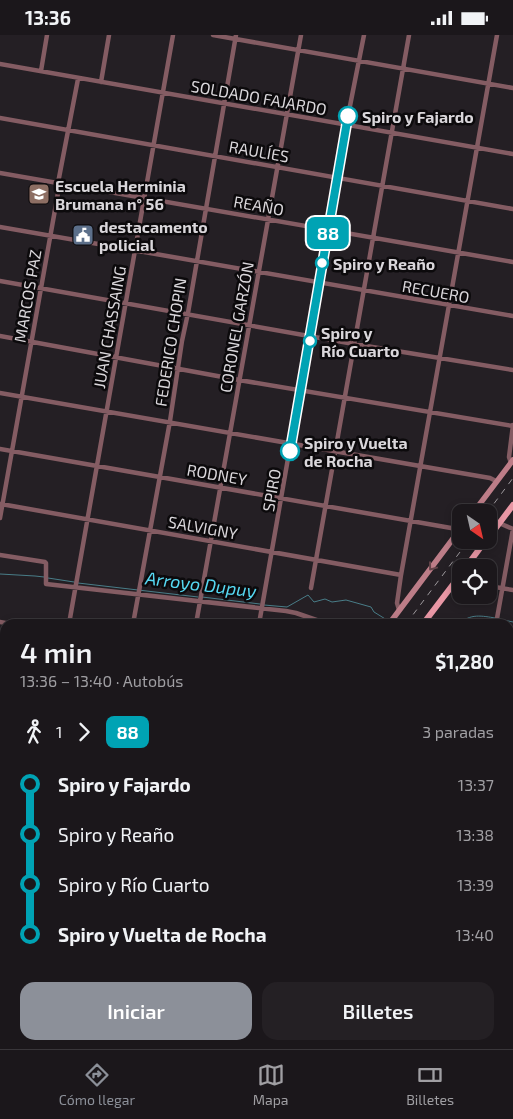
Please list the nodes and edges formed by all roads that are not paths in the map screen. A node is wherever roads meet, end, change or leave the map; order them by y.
1 (47, 35) edge
2 (110, 35) edge
3 (173, 35) edge
4 (213, 35) edge
5 (301, 35) edge
6 (364, 35) edge
7 (409, 35) edge
8 (496, 35) edge
9 (236, 37) edge
10 (298, 50) junction
11 (360, 61) junction
12 (0, 64) edge
13 (404, 69) junction
14 (41, 71) junction
15 (78, 79) junction
16 (101, 82) junction
17 (488, 83) junction
18 (513, 88) edge
19 (163, 93) junction
20 (224, 103) junction
21 (286, 115) junction
22 (0, 118) edge
23 (347, 126) junction
24 (69, 131) junction
25 (392, 133) junction
26 (154, 146) junction
27 (476, 148) junction
28 (513, 154) edge
29 (216, 156) junction
30 (278, 167) junction
31 (0, 173) edge
32 (339, 178) junction
33 (58, 183) junction
34 (383, 186) junction
35 (144, 198) junction
36 (468, 201) junction
37 (206, 209) junction
38 (513, 209) edge
39 (268, 220) junction
40 (0, 227) edge
41 (329, 230) junction
42 (50, 236) junction
43 (373, 237) junction
44 (135, 250) junction
45 (458, 253) junction
46 (196, 261) junction
47 (513, 263) edge
48 (258, 273) junction
49 (0, 281) edge
50 (319, 283) junction
51 (41, 288) junction
52 (364, 291) junction
53 (125, 303) junction
54 (449, 306) junction
55 (188, 313) junction
56 (513, 316) edge
57 (248, 325) junction
58 (0, 336) edge
59 (311, 336) junction
60 (32, 342) junction
61 (354, 344) junction
62 (116, 358) junction
63 (439, 358) junction
64 (178, 369) junction
65 (513, 370) edge
66 (239, 380) junction
67 (301, 390) junction
68 (0, 393) edge
69 (22, 397) junction
70 (345, 397) junction
71 (107, 410) junction
72 (430, 411) junction
73 (170, 421) junction
74 (513, 426) edge
75 (229, 433) junction
76 (292, 443) junction
77 (0, 449) edge
78 (13, 451) junction
79 (335, 452) junction
80 (512, 461) edge
81 (97, 465) junction
82 (420, 466) junction
83 (160, 476) junction
84 (496, 481) junction
85 (219, 487) junction
86 (282, 498) junction
87 (1, 504) edge
88 (479, 504) edge
89 (513, 505) edge
90 (325, 506) junction
91 (0, 519) edge
92 (87, 520) junction
93 (410, 521) junction
94 (499, 523) joint
95 (452, 528) edge
96 (513, 529) edge
97 (149, 530) junction
98 (452, 540) edge
99 (210, 542) junction
100 (272, 552) junction
101 (0, 555) edge
102 (316, 561) junction
103 (401, 575) junction
104 (76, 586) junction
105 (452, 587) edge
106 (311, 588) dead end
107 (497, 588) edge
108 (503, 589) junction
109 (513, 590) edge
110 (138, 593) junction
111 (200, 601) junction
112 (262, 607) junction
113 (399, 610) junction
114 (70, 619) edge
115 (133, 619) edge
116 (197, 619) edge
117 (260, 619) edge
118 (313, 619) edge
119 (393, 619) edge
120 (427, 619) edge
121 (497, 619) edge

1 - 14 street
2 - 16 street
3 - 19 street, JUAN CHASSAING
4 - 9 street
5 - 10 street, CORONEL GARZÓN
6 - 11 street, SPIRO
7 - 13 street
8 - 17 street
9 - 10 street
9 - 20 street, FEDERICO CHOPIN
10 - 11 street
10 - 21 street, CORONEL GARZÓN
11 - 13 street
11 - 23 street, SPIRO
12 - 14 street, SOLDADO FAJARDO
13 - 17 street
13 - 25 street
14 - 15 street, SOLDADO FAJARDO
15 - 16 street, SOLDADO FAJARDO
15 - 24 street, MARCOS PAZ
16 - 19 street, SOLDADO FAJARDO
17 - 18 street
17 - 27 street
19 - 20 street, SOLDADO FAJARDO
19 - 26 street, JUAN CHASSAING
20 - 21 street, SOLDADO FAJARDO
20 - 29 street, FEDERICO CHOPIN
21 - 23 street, SOLDADO FAJARDO
21 - 30 street, CORONEL GARZÓN
22 - 24 street, RAULÍES
23 - 25 street, SOLDADO FAJARDO
23 - 32 street, SPIRO
24 - 26 street, RAULÍES
24 - 33 street, MARCOS PAZ
25 - 27 street, SOLDADO FAJARDO
25 - 34 street
26 - 29 street, RAULÍES
26 - 35 street, JUAN CHASSAING
27 - 28 street, SOLDADO FAJARDO
27 - 36 street
29 - 30 street, RAULÍES
29 - 37 street, FEDERICO CHOPIN
30 - 32 street, RAULÍES
30 - 39 street, CORONEL GARZÓN
31 - 33 street, REAÑO
32 - 34 street, RAULÍES
32 - 41 street, SPIRO
33 - 35 street, REAÑO
33 - 42 street, MARCOS PAZ
34 - 36 street, RAULÍES
34 - 43 street
35 - 37 street, REAÑO
35 - 44 street, JUAN CHASSAING
36 - 38 street, RAULÍES
36 - 45 street
37 - 39 street, REAÑO
37 - 46 street, FEDERICO CHOPIN
39 - 41 street, REAÑO
39 - 48 street, CORONEL GARZÓN
40 - 42 street, RECUERO
41 - 43 street, REAÑO
41 - 50 street, SPIRO
42 - 44 street, RECUERO
42 - 51 street, MARCOS PAZ
43 - 45 street, REAÑO
43 - 52 street
44 - 46 street, RECUERO
44 - 53 street, JUAN CHASSAING
45 - 47 street, REAÑO
45 - 54 street
46 - 48 street, RECUERO
46 - 55 street, FEDERICO CHOPIN
48 - 50 street, RECUERO
48 - 57 street, CORONEL GARZÓN
49 - 51 street
50 - 52 street, RECUERO
50 - 59 street, SPIRO
51 - 53 street
51 - 60 street, MARCOS PAZ
52 - 54 street, RECUERO
52 - 61 street
53 - 55 street
53 - 62 street, JUAN CHASSAING
54 - 56 street, RECUERO
54 - 63 street
55 - 57 street
55 - 64 street, FEDERICO CHOPIN
57 - 59 street
57 - 66 street, CORONEL GARZÓN
58 - 60 street
59 - 61 street
59 - 67 street, SPIRO
60 - 62 street
60 - 69 street, MARCOS PAZ
61 - 63 street
61 - 70 street
62 - 64 street
62 - 71 street, JUAN CHASSAING
63 - 65 street
63 - 72 street
64 - 66 street
64 - 73 street, FEDERICO CHOPIN
66 - 67 street
66 - 75 street, CORONEL GARZÓN
67 - 70 street
67 - 76 street, SPIRO
68 - 69 street
69 - 71 street
69 - 78 street, MARCOS PAZ
70 - 72 street
70 - 79 street
71 - 73 street
71 - 81 street, JUAN CHASSAING
72 - 74 street
72 - 82 street
73 - 75 street
73 - 83 street, FEDERICO CHOPIN
74 - 80 street
75 - 76 street
75 - 85 street, CORONEL GARZÓN
76 - 79 street
76 - 86 street, SPIRO
77 - 78 street, RODNEY
78 - 81 street, RODNEY
78 - 87 street, MARCOS PAZ
79 - 82 street
79 - 90 street
80 - 84 main road
81 - 83 street, RODNEY
81 - 92 street, JUAN CHASSAING
82 - 84 street
82 - 93 street
83 - 85 street, RODNEY
83 - 97 street, FEDERICO CHOPIN
84 - 88 main road
85 - 86 street, RODNEY
85 - 99 street, CORONEL GARZÓN
86 - 90 street, RODNEY
86 - 100 street, SPIRO
87 - 91 street, MARCOS PAZ
87 - 92 street, SALVIGNY
89 - 94 main road
90 - 93 street, RODNEY
90 - 102 street
92 - 97 street, SALVIGNY
92 - 104 street, JUAN CHASSAING
93 - 95 street, RODNEY
93 - 103 street
94 - 96 street
96 - 108 street
97 - 99 street, SALVIGNY
97 - 110 street, FEDERICO CHOPIN
98 -> 113 main road
99 - 100 street, SALVIGNY
99 - 111 street, CORONEL GARZÓN
100 - 102 street, SALVIGNY
100 - 112 street, SPIRO
101 - 104 street
102 - 103 street, SALVIGNY
102 - 106 street
103 - 113 street
104 - 110 street
104 - 114 street, JUAN CHASSAING
105 - 120 main road
107 - 108 street
108 - 109 street
108 - 121 street
110 - 111 street
110 - 115 street, FEDERICO CHOPIN
111 - 112 street
111 - 116 street, CORONEL GARZÓN
112 - 117 street, SPIRO
112 - 118 street
113 - 119 main road

